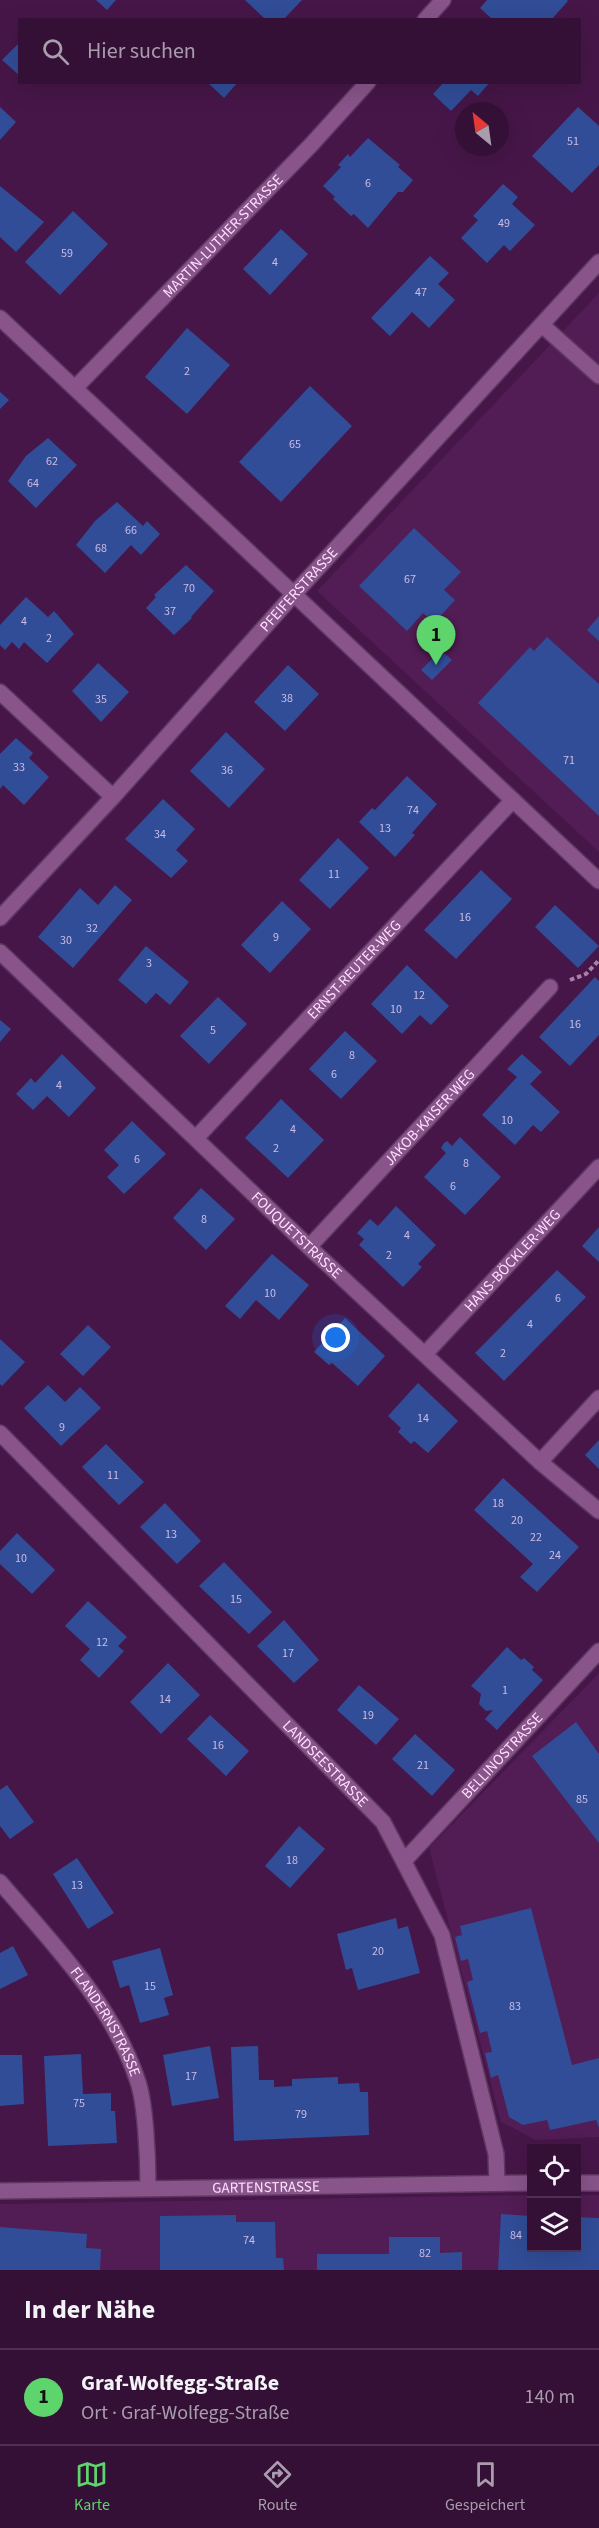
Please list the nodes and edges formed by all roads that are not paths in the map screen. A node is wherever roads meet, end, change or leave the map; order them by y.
1 (443, 0) edge
2 (427, 18) edge
3 (366, 84) edge
4 (599, 262) edge
5 (0, 318) edge
6 (542, 325) junction
7 (599, 376) edge
8 (75, 387) junction
9 (294, 594) junction
10 (0, 692) edge
11 (113, 797) junction
12 (513, 800) junction
13 (599, 880) edge
14 (0, 918) edge
15 (0, 952) edge
16 (550, 987) road end
17 (196, 1138) junction
18 (599, 1167) edge
19 (309, 1247) junction
20 (425, 1354) junction
21 (599, 1398) edge
22 (0, 1433) edge
23 (540, 1462) junction
24 (599, 1511) edge
25 (599, 1651) edge
26 (404, 1861) junction
27 (0, 1882) edge
28 (497, 2183) junction
29 (527, 2183) edge
30 (581, 2183) edge
31 (599, 2183) edge
32 (148, 2187) junction
33 (0, 2191) edge

1 - 2 street
3 - 8 street, MARTIN-LUTHER-STRASSE
4 - 6 street, PFEIFERSTRASSE
5 - 8 street
6 - 7 street
6 - 9 street, PFEIFERSTRASSE
8 - 9 street
9 - 11 street, PFEIFERSTRASSE
9 - 12 street
10 - 11 street
11 - 14 street, PFEIFERSTRASSE
12 - 13 street
12 - 17 street, ERNST-REUTER-WEG
15 - 17 street, FOUQUETSTRASSE
16 - 19 street, JAKOB-KAISER-WEG
17 - 19 street, FOUQUETSTRASSE
18 - 20 street, HANS-BÖCKLER-WEG
19 - 20 street, FOUQUETSTRASSE
20 - 23 street, FOUQUETSTRASSE
21 - 23 street
22 - 26 street, LANDSEESTRASSE
23 - 24 street, FOUQUETSTRASSE
25 - 26 street, BELLINOSTRASSE
26 - 28 street, LANDSEESTRASSE
27 - 32 street, FLANDERNSTRASSE
28 - 29 street, GARTENSTRASSE
28 - 32 street, GARTENSTRASSE
30 - 31 street
32 - 33 street, GARTENSTRASSE

